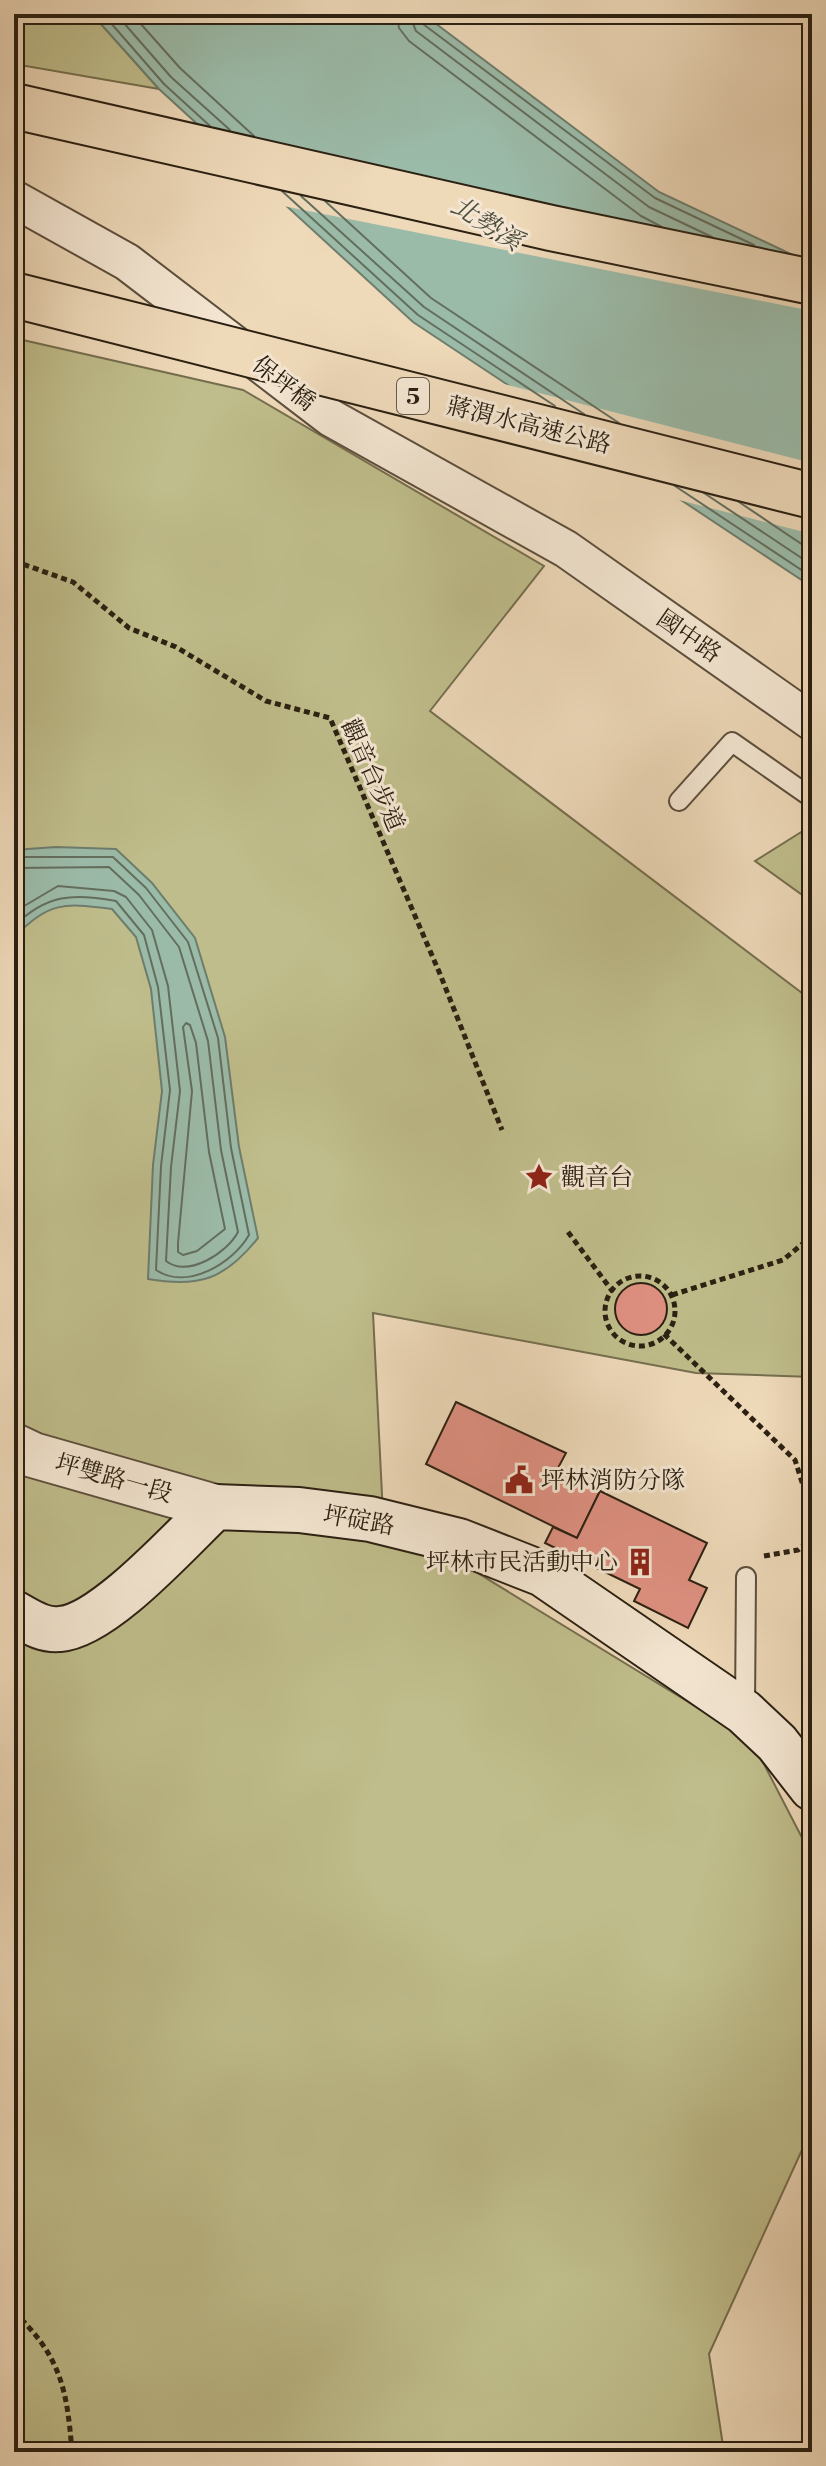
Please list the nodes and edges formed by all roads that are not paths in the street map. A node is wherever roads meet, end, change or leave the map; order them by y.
1 (14, 106) edge
2 (14, 199) edge
3 (812, 282) edge
4 (14, 295) edge
5 (812, 496) edge
6 (566, 549) joint
7 (812, 722) edge
8 (812, 798) edge
9 (679, 801) dead end
10 (14, 1446) edge
11 (215, 1507) junction
12 (746, 1577) dead end
13 (14, 1613) edge
14 (744, 1712) junction
15 (812, 1788) edge

1 - 3 highway
2 - 6 street, 保坪橋, bridge
4 - 5 highway, 蔣渭水高速公路 / 5, bridge
6 - 7 street, 國中路
8 - 9 lane
10 - 11 main road, 坪雙路一段
11 - 13 main road
11 - 14 main road, 坪碇路
12 - 14 lane
14 - 15 main road, 坪碇路

